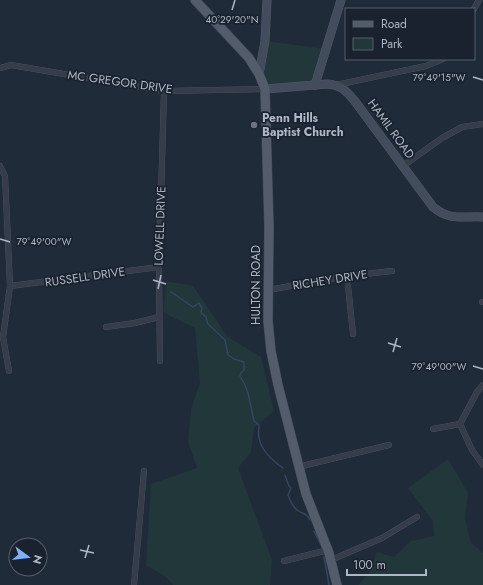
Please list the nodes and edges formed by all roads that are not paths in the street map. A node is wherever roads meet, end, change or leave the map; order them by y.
1 (194, 0) edge
2 (267, 0) edge
3 (341, 0) edge
4 (441, 60) edge
5 (0, 68) edge
6 (259, 74) junction
7 (316, 85) junction
8 (336, 85) junction
9 (265, 89) junction
10 (164, 91) junction
11 (483, 124) edge
12 (0, 166) edge
13 (402, 166) junction
14 (483, 217) edge
15 (159, 267) junction
16 (392, 271) dead end
17 (347, 276) junction
18 (10, 286) junction
19 (268, 290) junction
20 (160, 317) junction
21 (106, 327) dead end
22 (353, 334) dead end
23 (2, 337) edge
24 (160, 361) dead end
25 (9, 371) dead end
26 (483, 385) edge
27 (460, 424) junction
28 (433, 428) dead end
29 (389, 445) dead end
30 (483, 465) edge
31 (298, 467) junction
32 (144, 471) dead end
33 (417, 517) dead end
34 (328, 550) junction
35 (331, 560) junction
36 (284, 561) dead end
37 (134, 585) edge
38 (337, 585) edge

1 - 6 main road, HULTON ROAD
2 - 6 street
3 - 7 street
4 - 8 street
5 - 10 street, MC GREGOR DRIVE
6 - 9 main road, HULTON ROAD
7 - 8 street
7 - 9 street
8 - 13 street, HAMIL ROAD
9 - 10 street, MC GREGOR DRIVE
9 - 19 main road, HULTON ROAD
10 - 15 street, LOWELL DRIVE
11 - 13 street
12 - 18 street
13 - 14 street, HAMIL ROAD
15 - 18 street, RUSSELL DRIVE
15 - 20 street, LOWELL DRIVE
16 - 17 street, RICHEY DRIVE
17 - 19 street, RICHEY DRIVE
17 - 22 street
18 - 23 street
19 - 31 main road, HULTON ROAD
20 - 21 street
20 - 24 street, LOWELL DRIVE
23 - 25 street
26 - 27 street
27 - 28 street
27 - 30 street
29 - 31 street
31 - 34 main road, HULTON ROAD
32 - 37 street
33 - 35 street
34 - 35 main road, HULTON ROAD
34 - 36 street
35 - 38 main road, HULTON ROAD

